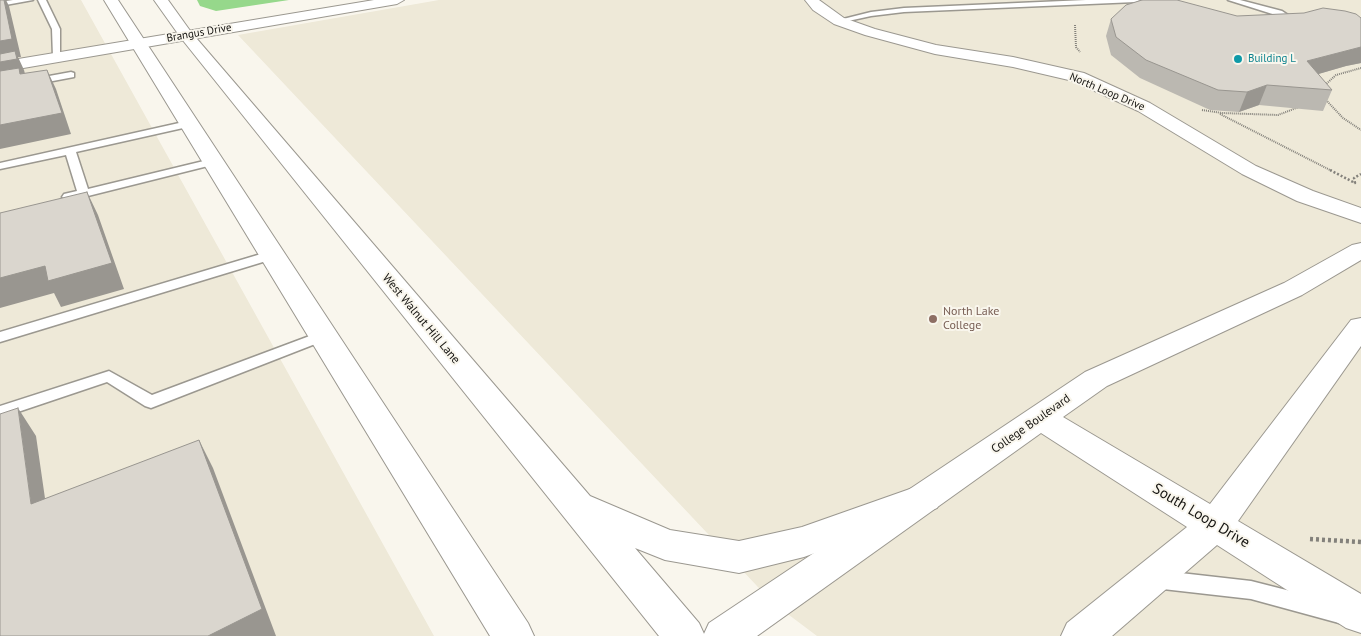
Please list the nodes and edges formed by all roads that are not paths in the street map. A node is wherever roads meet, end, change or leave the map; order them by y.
1 (30, 0) edge
2 (42, 0) edge
3 (111, 0) edge
4 (161, 0) edge
5 (398, 0) edge
6 (812, 0) edge
7 (1136, 0) edge
8 (1232, 0) edge
9 (0, 4) edge
10 (839, 20) junction
11 (1273, 28) edge
12 (186, 35) junction
13 (137, 44) junction
14 (57, 57) junction
15 (0, 66) edge
16 (71, 75) dead end
17 (0, 88) edge
18 (188, 124) junction
19 (70, 150) junction
20 (212, 162) junction
21 (0, 166) edge
22 (84, 193) junction
23 (56, 200) edge
24 (1361, 216) edge
25 (1361, 250) edge
26 (271, 255) junction
27 (1361, 326) edge
28 (0, 336) edge
29 (323, 336) junction
30 (0, 412) edge
31 (1040, 418) junction
32 (924, 498) junction
33 (576, 505) junction
34 (1215, 525) junction
35 (1150, 578) junction
36 (1361, 615) edge
37 (1361, 619) edge
38 (513, 636) edge
39 (684, 636) edge
40 (724, 636) edge
41 (1082, 636) edge

1 - 9 lane
2 - 14 lane
3 - 13 main road
4 - 12 main road, West Walnut Hill Lane
5 - 12 main road, Brangus Drive
6 - 10 main road, North Loop Drive
7 - 10 lane
8 - 11 lane
10 - 24 main road, North Loop Drive
12 - 13 main road, Brangus Drive
12 - 33 main road, West Walnut Hill Lane
13 - 14 main road, Brangus Drive
13 - 18 main road
14 - 15 main road, Brangus Drive
16 - 17 lane
18 - 19 lane
18 - 20 main road
19 - 21 lane
19 - 22 lane
20 - 22 lane
20 - 26 main road
22 - 23 lane
25 - 31 main road, College Boulevard
26 - 28 lane
26 - 29 main road
27 - 34 main road
29 - 30 lane
29 - 38 main road
31 - 32 main road, College Boulevard
31 - 34 main road, South Loop Drive
32 - 33 main road
32 - 40 main road, College Boulevard
33 - 39 main road, West Walnut Hill Lane
34 - 35 main road
34 - 36 main road, South Loop Drive
35 - 37 lane
35 - 41 main road

